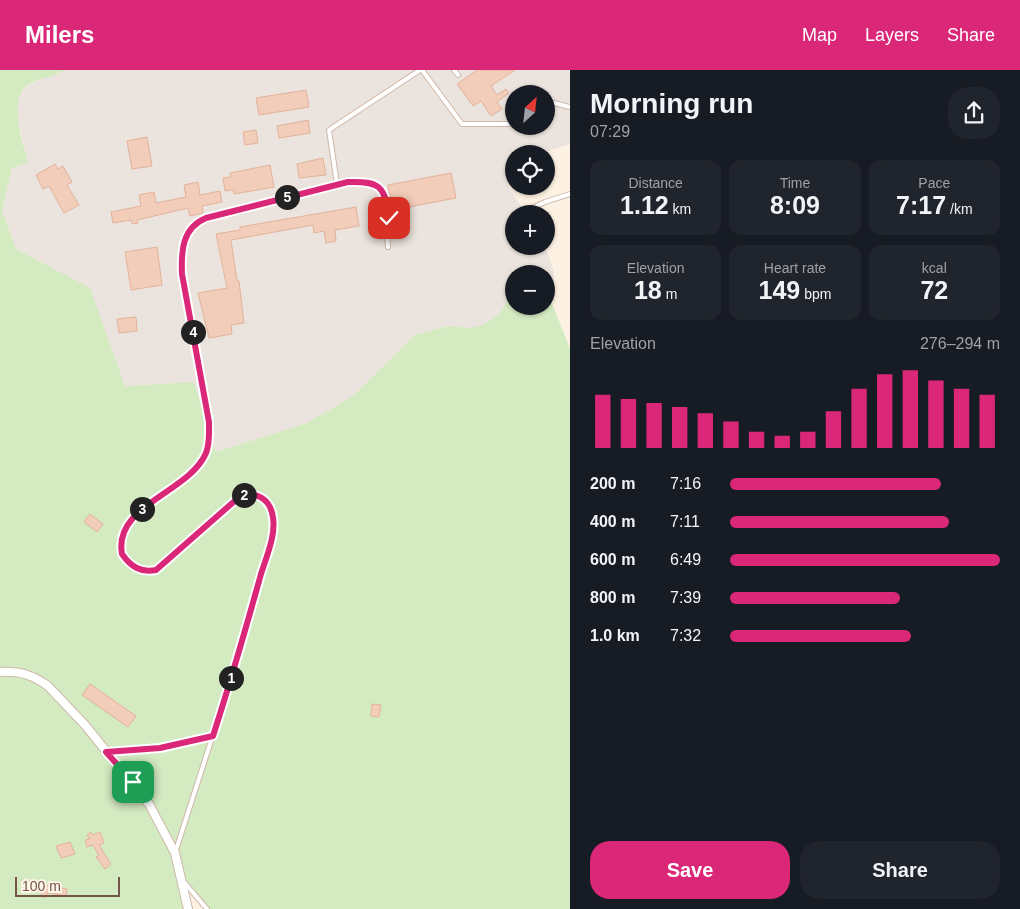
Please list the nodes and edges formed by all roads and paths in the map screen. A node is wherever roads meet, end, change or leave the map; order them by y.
1 (421, 70) edge
2 (454, 70) edge
3 (458, 75) dead end
4 (555, 103) edge
5 (570, 107) edge
6 (505, 124) edge
7 (337, 184) junction
8 (570, 194) edge
9 (539, 205) edge
10 (388, 247) dead end
11 (0, 672) edge
12 (213, 736) junction
13 (106, 752) junction
14 (175, 853) junction
15 (181, 879) junction
16 (188, 909) edge
17 (207, 909) edge

1 - 6 lane
1 - 7 lane
2 - 3 lane
4 - 5 lane
7 - 10 lane
7 - 12 lane
8 - 9 lane
11 - 13 street
12 - 13 lane
12 - 14 lane
13 - 14 street
14 - 15 street
15 - 16 street
15 - 17 lane

